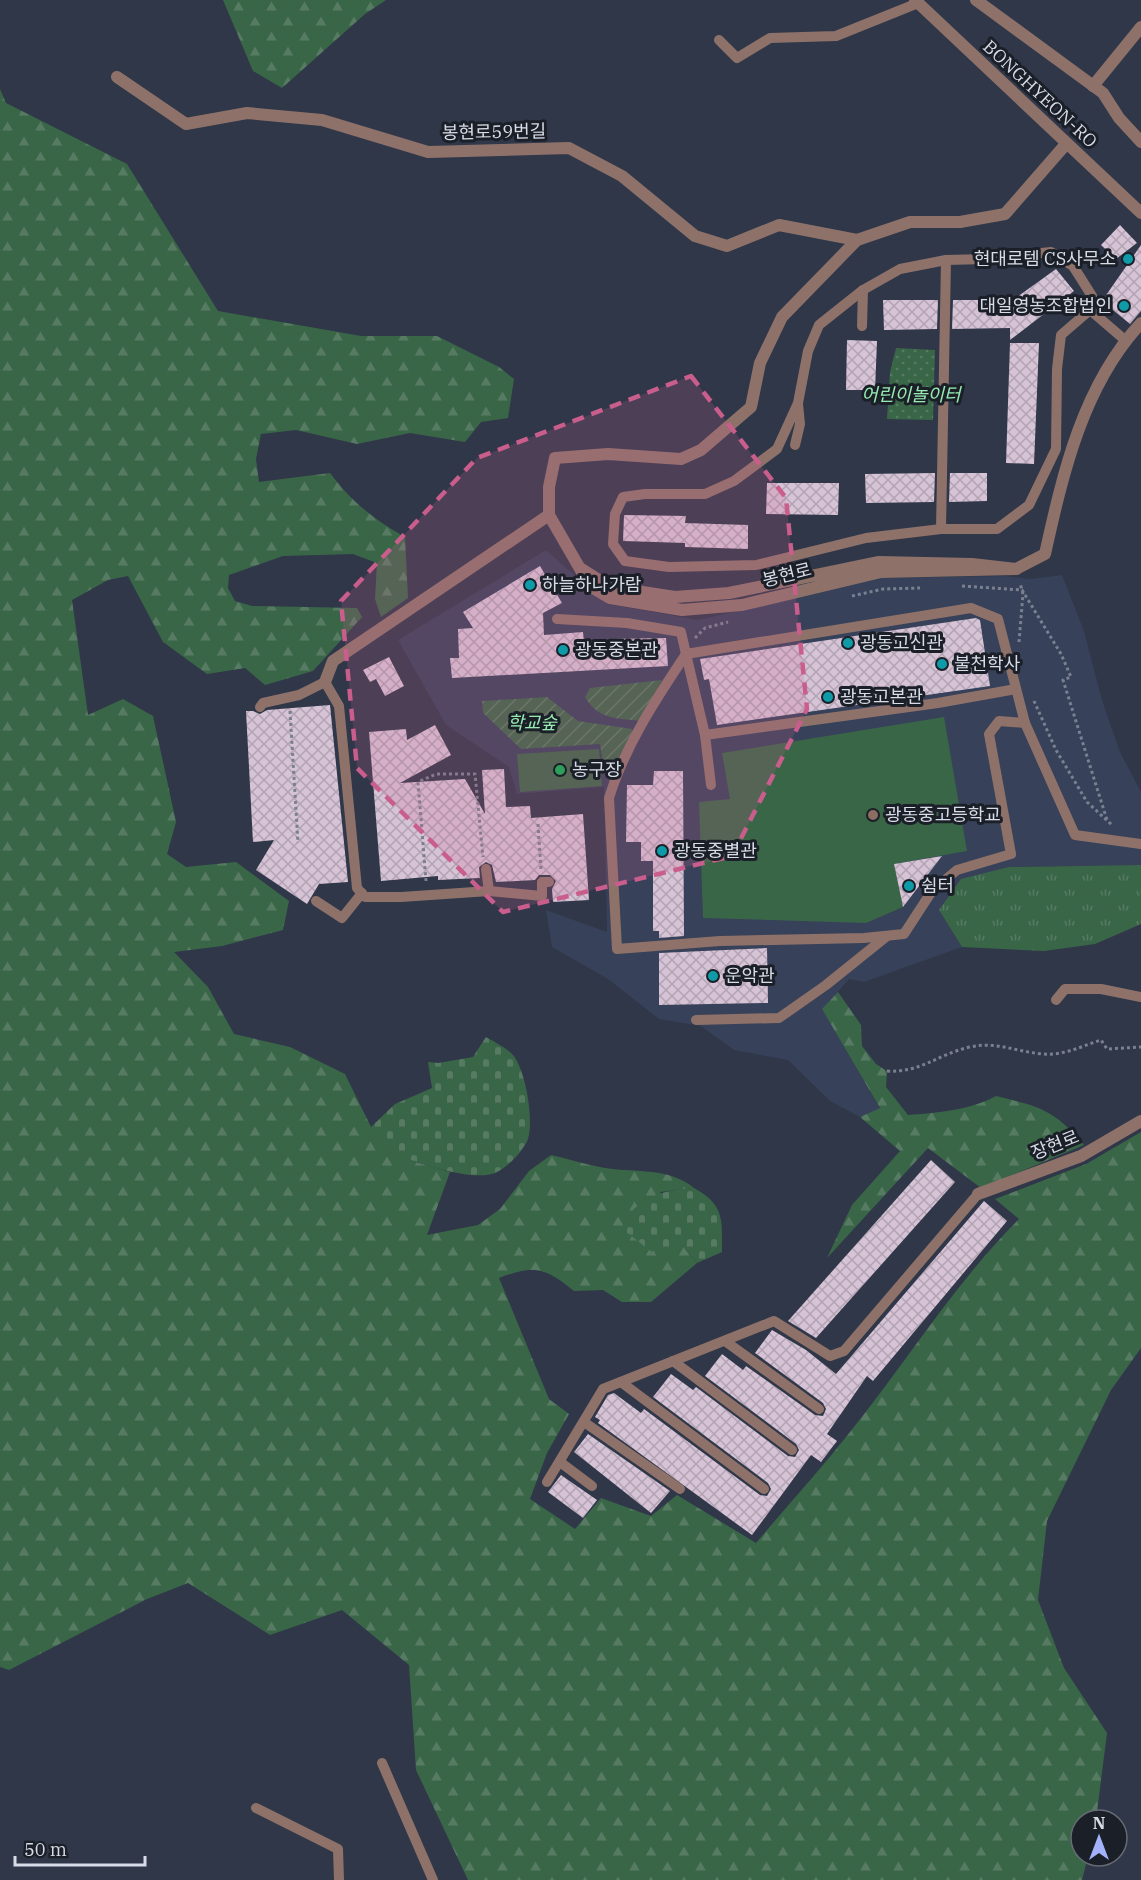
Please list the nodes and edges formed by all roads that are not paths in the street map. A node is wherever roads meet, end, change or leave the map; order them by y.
1 (976, 0) edge
2 (916, 1) edge
3 (1141, 27) edge
4 (719, 40) dead end
5 (117, 77) dead end
6 (1093, 86) junction
7 (1141, 142) edge
8 (1066, 144) junction
9 (1141, 213) edge
10 (857, 240) junction
11 (946, 260) junction
12 (863, 290) junction
13 (1090, 310) junction
14 (1141, 323) edge
15 (862, 326) dead end
16 (1125, 340) junction
17 (798, 403) junction
18 (795, 445) dead end
19 (549, 515) junction
20 (941, 530) junction
21 (557, 619) dead end
22 (685, 652) junction
23 (325, 682) junction
24 (1016, 689) junction
25 (260, 707) dead end
26 (1025, 723) junction
27 (705, 735) junction
28 (711, 785) dead end
29 (1137, 844) edge
30 (484, 864) road end
31 (544, 879) road end
32 (489, 891) junction
33 (362, 893) junction
34 (316, 901) dead end
35 (888, 935) junction
36 (1141, 997) edge
37 (1056, 1000) dead end
38 (696, 1020) dead end
39 (1141, 1121) edge
40 (978, 1194) joint
41 (725, 1341) junction
42 (673, 1361) junction
43 (621, 1382) junction
44 (819, 1409) dead end
45 (584, 1422) junction
46 (792, 1450) dead end
47 (560, 1462) junction
48 (547, 1482) dead end
49 (591, 1486) dead end
50 (680, 1489) dead end
51 (764, 1489) dead end
52 (382, 1763) dead end
53 (256, 1808) dead end
54 (339, 1880) edge
55 (433, 1880) edge

1 - 6 street
2 - 4 lane
2 - 8 street, BONGHYEON-RO
3 - 6 street
5 - 10 street, 봉현로59번길
6 - 7 street
8 - 9 street, BONGHYEON-RO
8 - 10 street, 봉현로59번길
10 - 19 street, 봉현로59번길
11 - 12 lane
11 - 13 lane
11 - 20 lane
12 - 15 lane
12 - 17 lane
13 - 16 lane
13 - 20 lane
14 - 16 street, 봉현로
16 - 19 street, 봉현로
17 - 18 lane
17 - 20 lane
19 - 23 street
21 - 22 lane
22 - 24 lane
22 - 27 lane
22 - 35 lane
23 - 25 lane
23 - 33 lane
24 - 26 lane
24 - 27 lane
26 - 29 lane
26 - 35 lane
27 - 28 lane
30 - 32 lane
31 - 32 lane
32 - 33 lane
33 - 34 lane
35 - 38 lane
36 - 37 lane
39 - 40 street, 장현로
40 - 41 lane
41 - 42 lane
41 - 44 lane
42 - 43 lane
42 - 46 lane
43 - 45 lane
43 - 51 lane
45 - 47 lane
45 - 50 lane
47 - 48 lane
47 - 49 lane
52 - 55 lane
53 - 54 lane

